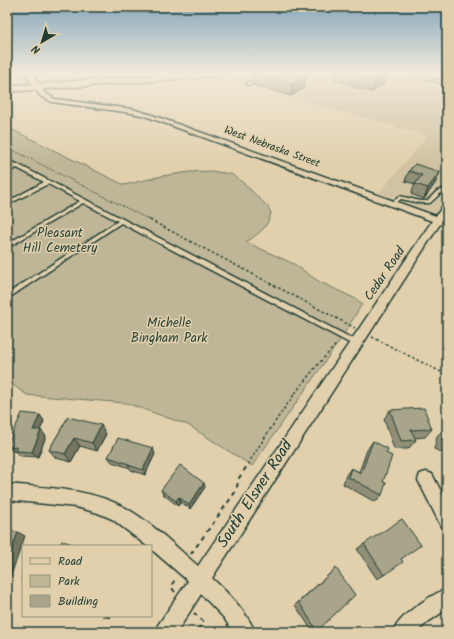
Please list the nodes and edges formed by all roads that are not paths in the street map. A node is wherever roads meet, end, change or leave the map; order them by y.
1 (66, 103) edge
2 (7, 161) edge
3 (18, 166) junction
4 (7, 171) edge
5 (48, 182) junction
6 (447, 189) edge
7 (83, 201) junction
8 (7, 204) edge
9 (393, 204) junction
10 (447, 206) edge
11 (121, 220) junction
12 (442, 221) edge
13 (7, 246) edge
14 (7, 297) edge
15 (355, 343) junction
16 (346, 357) joint
17 (426, 480) dead end
18 (7, 492) edge
19 (447, 520) edge
20 (200, 579) junction
21 (447, 598) edge
22 (164, 632) edge
23 (245, 632) edge
24 (403, 632) edge

1 - 9 street, West Nebraska Street
2 - 3 lane
3 - 4 lane
3 - 5 lane
5 - 7 lane
5 - 8 lane
6 - 9 lane
7 - 11 lane
7 - 13 lane
9 - 12 street, West Nebraska Street
10 - 12 street, Cedar Road
11 - 14 lane
11 - 15 lane
12 - 15 street, Cedar Road
15 - 16 street, Cedar Road
16 - 20 street, South Elsner Road
17 - 19 street
18 - 20 street
20 - 22 street, South Elsner Road
20 - 23 street
21 - 24 street

